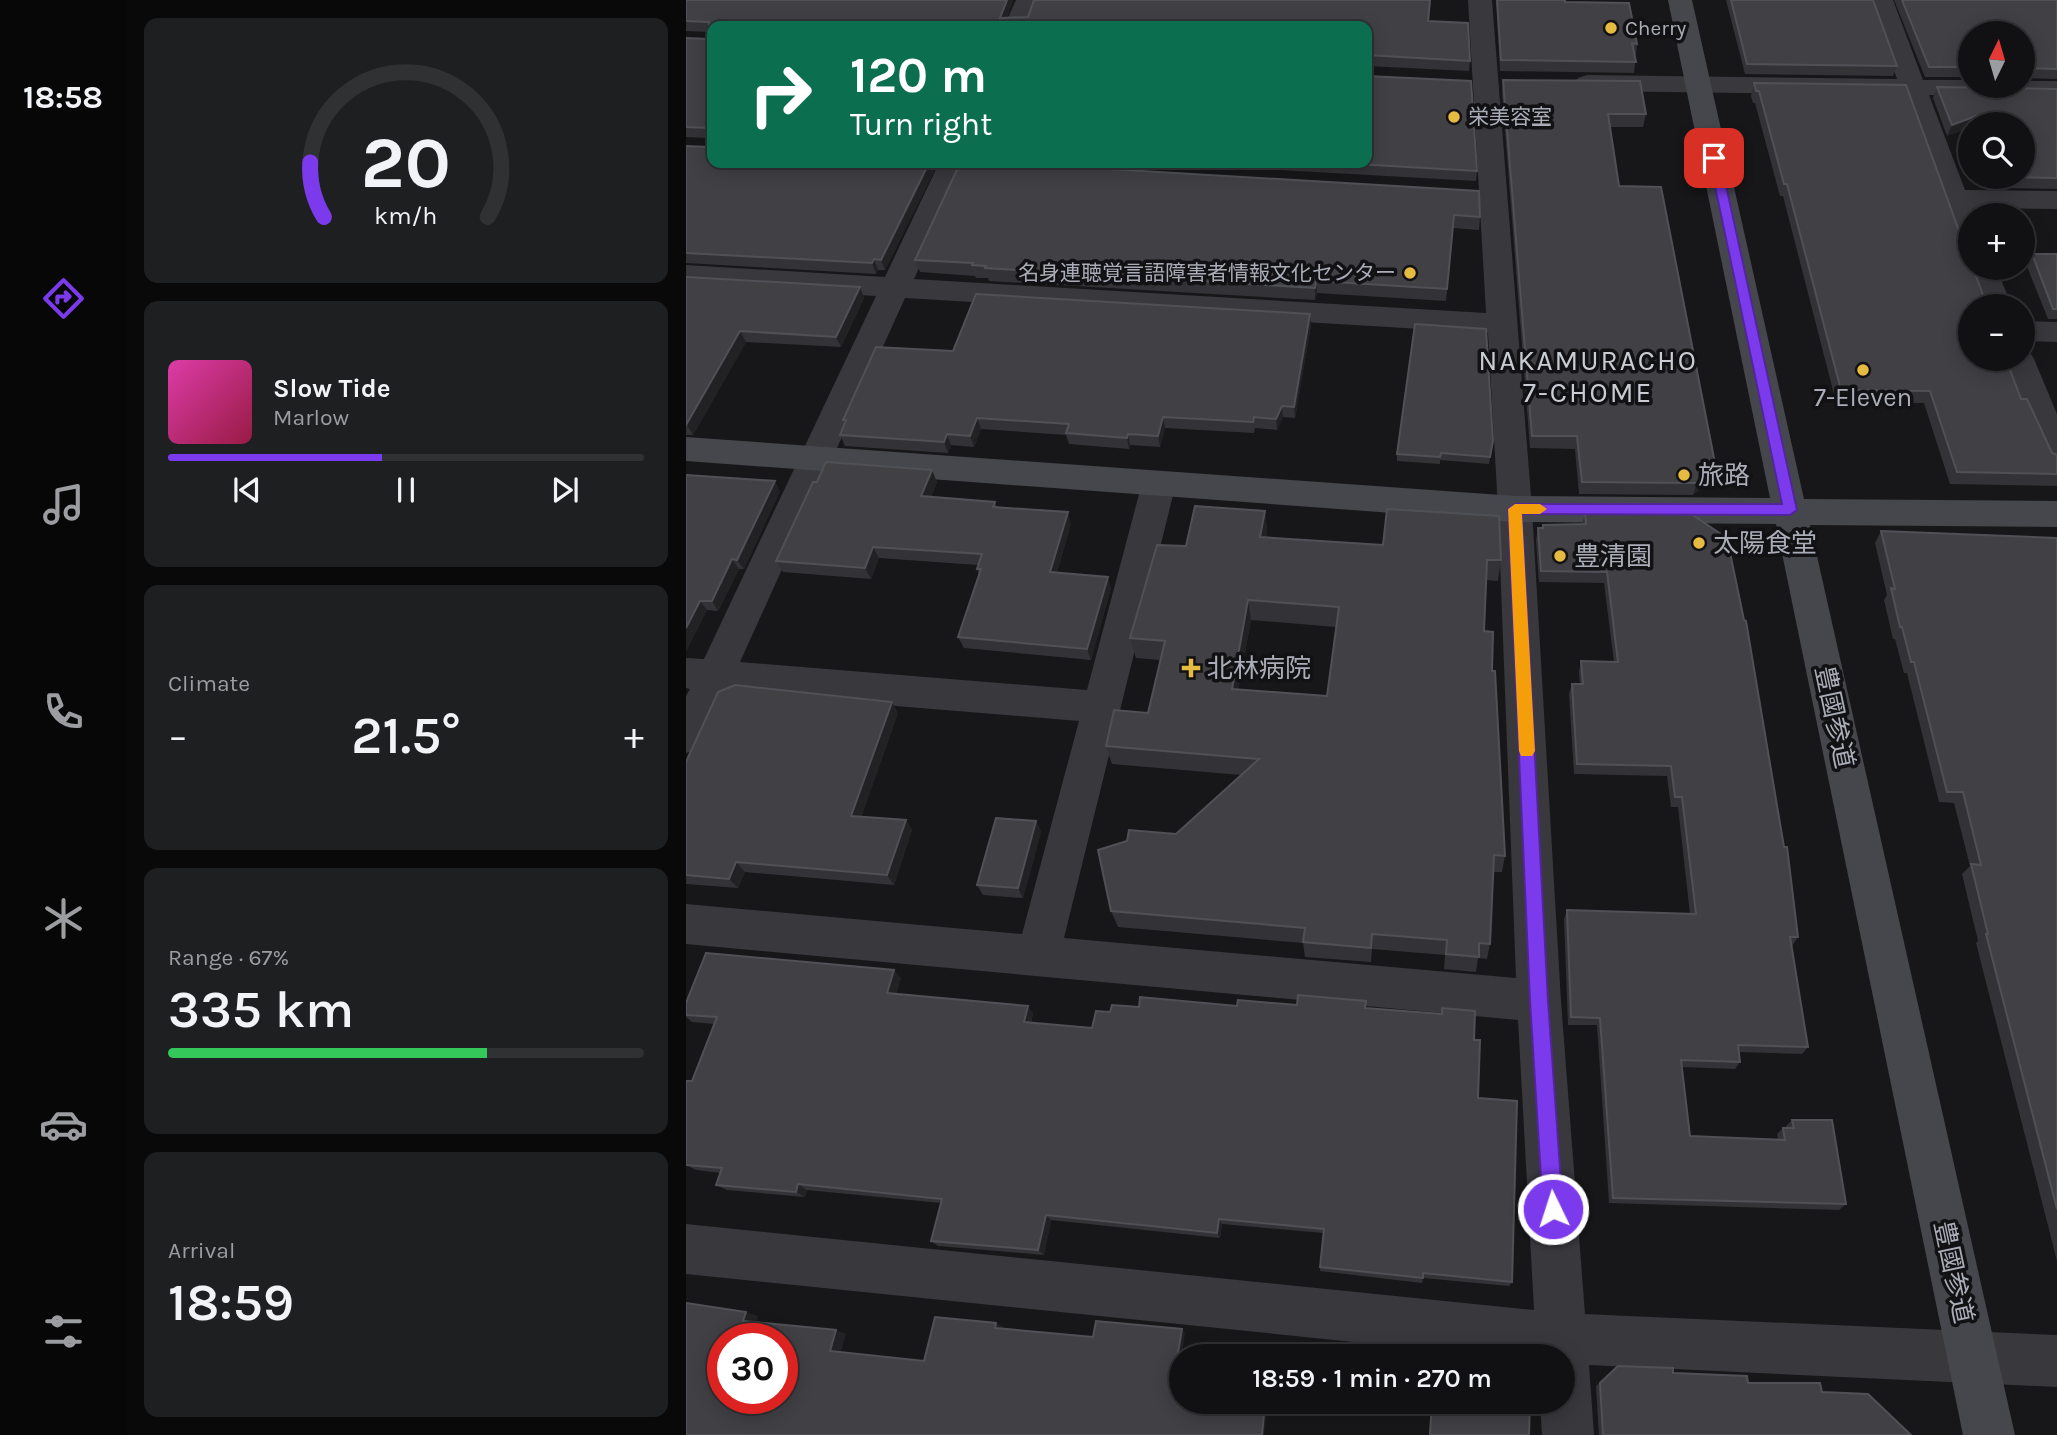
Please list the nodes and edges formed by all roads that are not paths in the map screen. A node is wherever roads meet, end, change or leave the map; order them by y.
1 (1028, 0) edge
2 (1480, 0) edge
3 (1680, 0) edge
4 (1881, 0) edge
5 (1018, 21) edge
6 (1565, 83) edge
7 (1699, 84) junction
8 (1912, 87) junction
9 (2057, 89) edge
10 (951, 168) edge
11 (1953, 199) junction
12 (2057, 200) edge
13 (1958, 212) edge
14 (686, 275) edge
15 (894, 288) junction
16 (1502, 324) junction
17 (2035, 331) edge
18 (2057, 331) edge
19 (2023, 371) edge
20 (686, 449) edge
21 (2057, 454) edge
22 (815, 458) junction
23 (1159, 483) junction
24 (1515, 509) junction
25 (1790, 510) junction
26 (2057, 514) edge
27 (700, 674) edge
28 (1102, 707) junction
29 (686, 737) edge
30 (686, 924) edge
31 (1038, 955) junction
32 (1539, 1001) junction
33 (686, 1249) edge
34 (1562, 1338) junction
35 (1973, 1359) junction
36 (2057, 1362) edge
37 (1568, 1435) edge
38 (1989, 1435) edge

1 - 5 street
2 - 16 street
3 - 7 street, 豊國参道
4 - 8 street
6 - 7 street
7 - 8 street
7 - 25 street, 豊國参道
8 - 9 street
8 - 11 street
10 - 15 street
11 - 12 street
11 - 13 street
14 - 15 street
15 - 16 street
15 - 22 street
16 - 24 street
17 - 18 street
19 - 21 street
20 - 22 street
22 - 23 street
22 - 27 street
23 - 24 street
23 - 28 street
24 - 25 street
24 - 32 street
25 - 26 street
25 - 35 street, 豊國参道
27 - 28 street
27 - 29 street
28 - 31 street
30 - 31 street
31 - 32 street
32 - 34 street
33 - 34 street
34 - 35 street
34 - 37 street
35 - 36 street
35 - 38 street, 豊國参道

